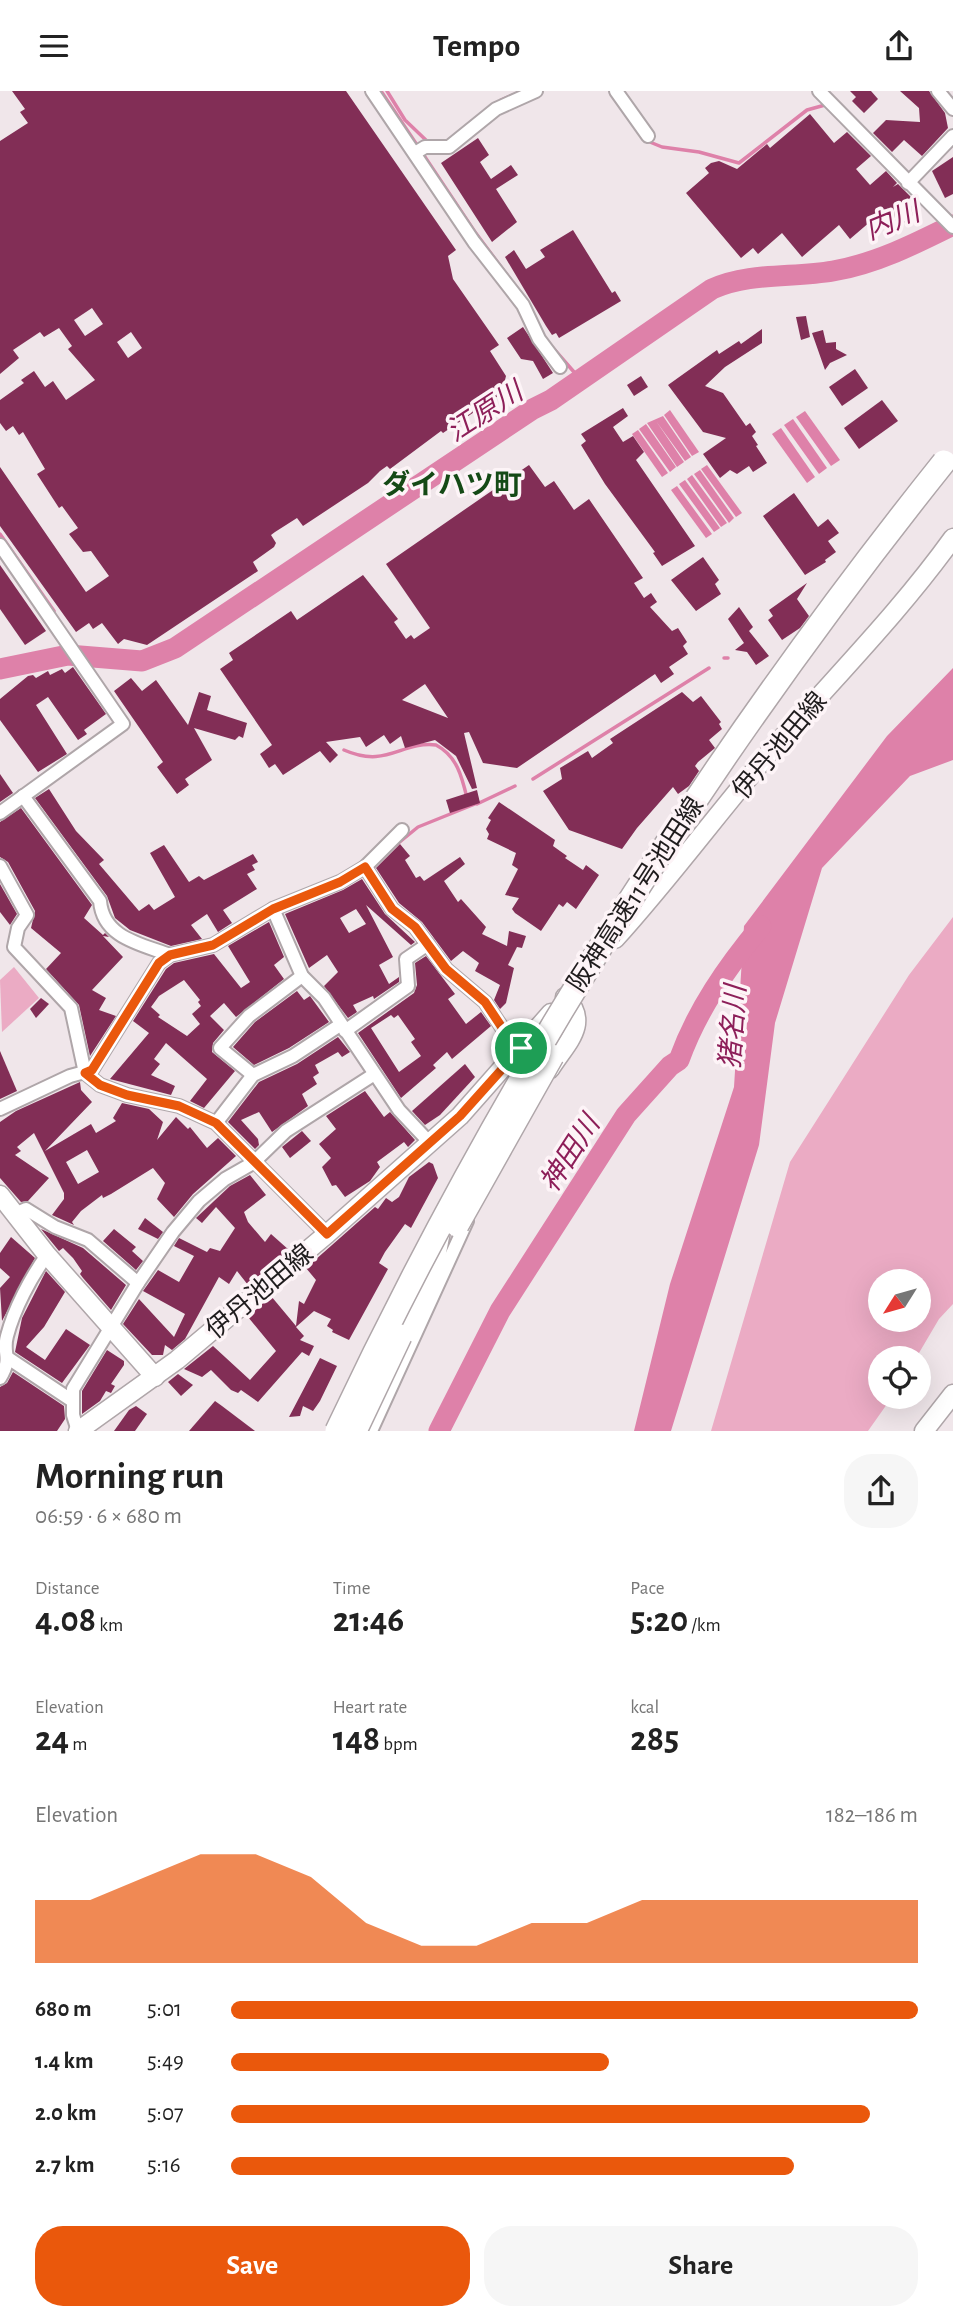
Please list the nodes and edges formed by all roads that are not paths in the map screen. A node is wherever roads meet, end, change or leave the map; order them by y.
1 (372, 91) edge
2 (536, 91) edge
3 (615, 91) edge
4 (819, 91) edge
5 (938, 91) edge
6 (953, 109) edge
7 (648, 136) dead end
8 (953, 136) edge
9 (418, 151) junction
10 (908, 183) junction
11 (953, 227) edge
12 (560, 367) dead end
13 (949, 469) edge
14 (953, 538) edge
15 (0, 545) edge
16 (23, 796) junction
17 (0, 813) edge
18 (402, 830) dead end
19 (0, 866) edge
20 (365, 867) junction
21 (273, 909) junction
22 (428, 944) junction
23 (170, 955) junction
24 (302, 976) junction
25 (565, 997) junction
26 (342, 1028) junction
27 (521, 1048) junction
28 (85, 1073) junction
29 (253, 1075) junction
30 (373, 1075) junction
31 (532, 1100) junction
32 (0, 1109) edge
33 (216, 1123) junction
34 (430, 1143) junction
35 (253, 1163) junction
36 (0, 1195) edge
37 (15, 1214) junction
38 (327, 1234) junction
39 (47, 1255) junction
40 (138, 1283) junction
41 (110, 1329) junction
42 (8, 1358) junction
43 (155, 1377) junction
44 (0, 1378) edge
45 (953, 1394) edge
46 (71, 1400) junction
47 (78, 1431) edge
48 (337, 1431) edge
49 (356, 1431) edge
50 (371, 1431) edge
51 (924, 1431) edge

1 - 9 street
2 - 9 street
3 - 7 street
4 - 10 street
5 - 6 street
8 - 10 street
9 - 12 street
10 - 11 street
13 - 48 highway, 阪神高速11号池田線, bridge
13 - 49 highway, 阪神高速11号池田線, bridge
14 - 25 main road, 伊丹池田線
15 - 16 street
16 - 17 street
16 - 23 street
18 - 20 street
19 - 28 street
20 - 21 street
20 - 22 street
21 - 23 street
21 - 24 street
22 - 26 street
22 - 27 street
23 - 28 street
24 - 26 street
24 - 29 street
25 - 27 main road, 伊丹池田線
25 - 31 main road
26 - 29 street
26 - 30 street
27 - 34 main road, 伊丹池田線
28 - 32 street
28 - 33 street
29 - 33 street
30 - 34 street
30 - 35 street
31 - 49 main road
31 - 50 street
33 - 35 street
34 - 38 main road, 伊丹池田線
35 - 38 street
35 - 40 street
36 - 37 main road
37 - 39 main road
37 - 40 street
38 - 43 main road, 伊丹池田線
39 - 41 main road
39 - 42 street
40 - 41 street
41 - 43 main road
41 - 46 street
42 - 44 street
42 - 46 street
43 - 47 main road, 伊丹池田線
45 - 51 main road
46 - 47 street

